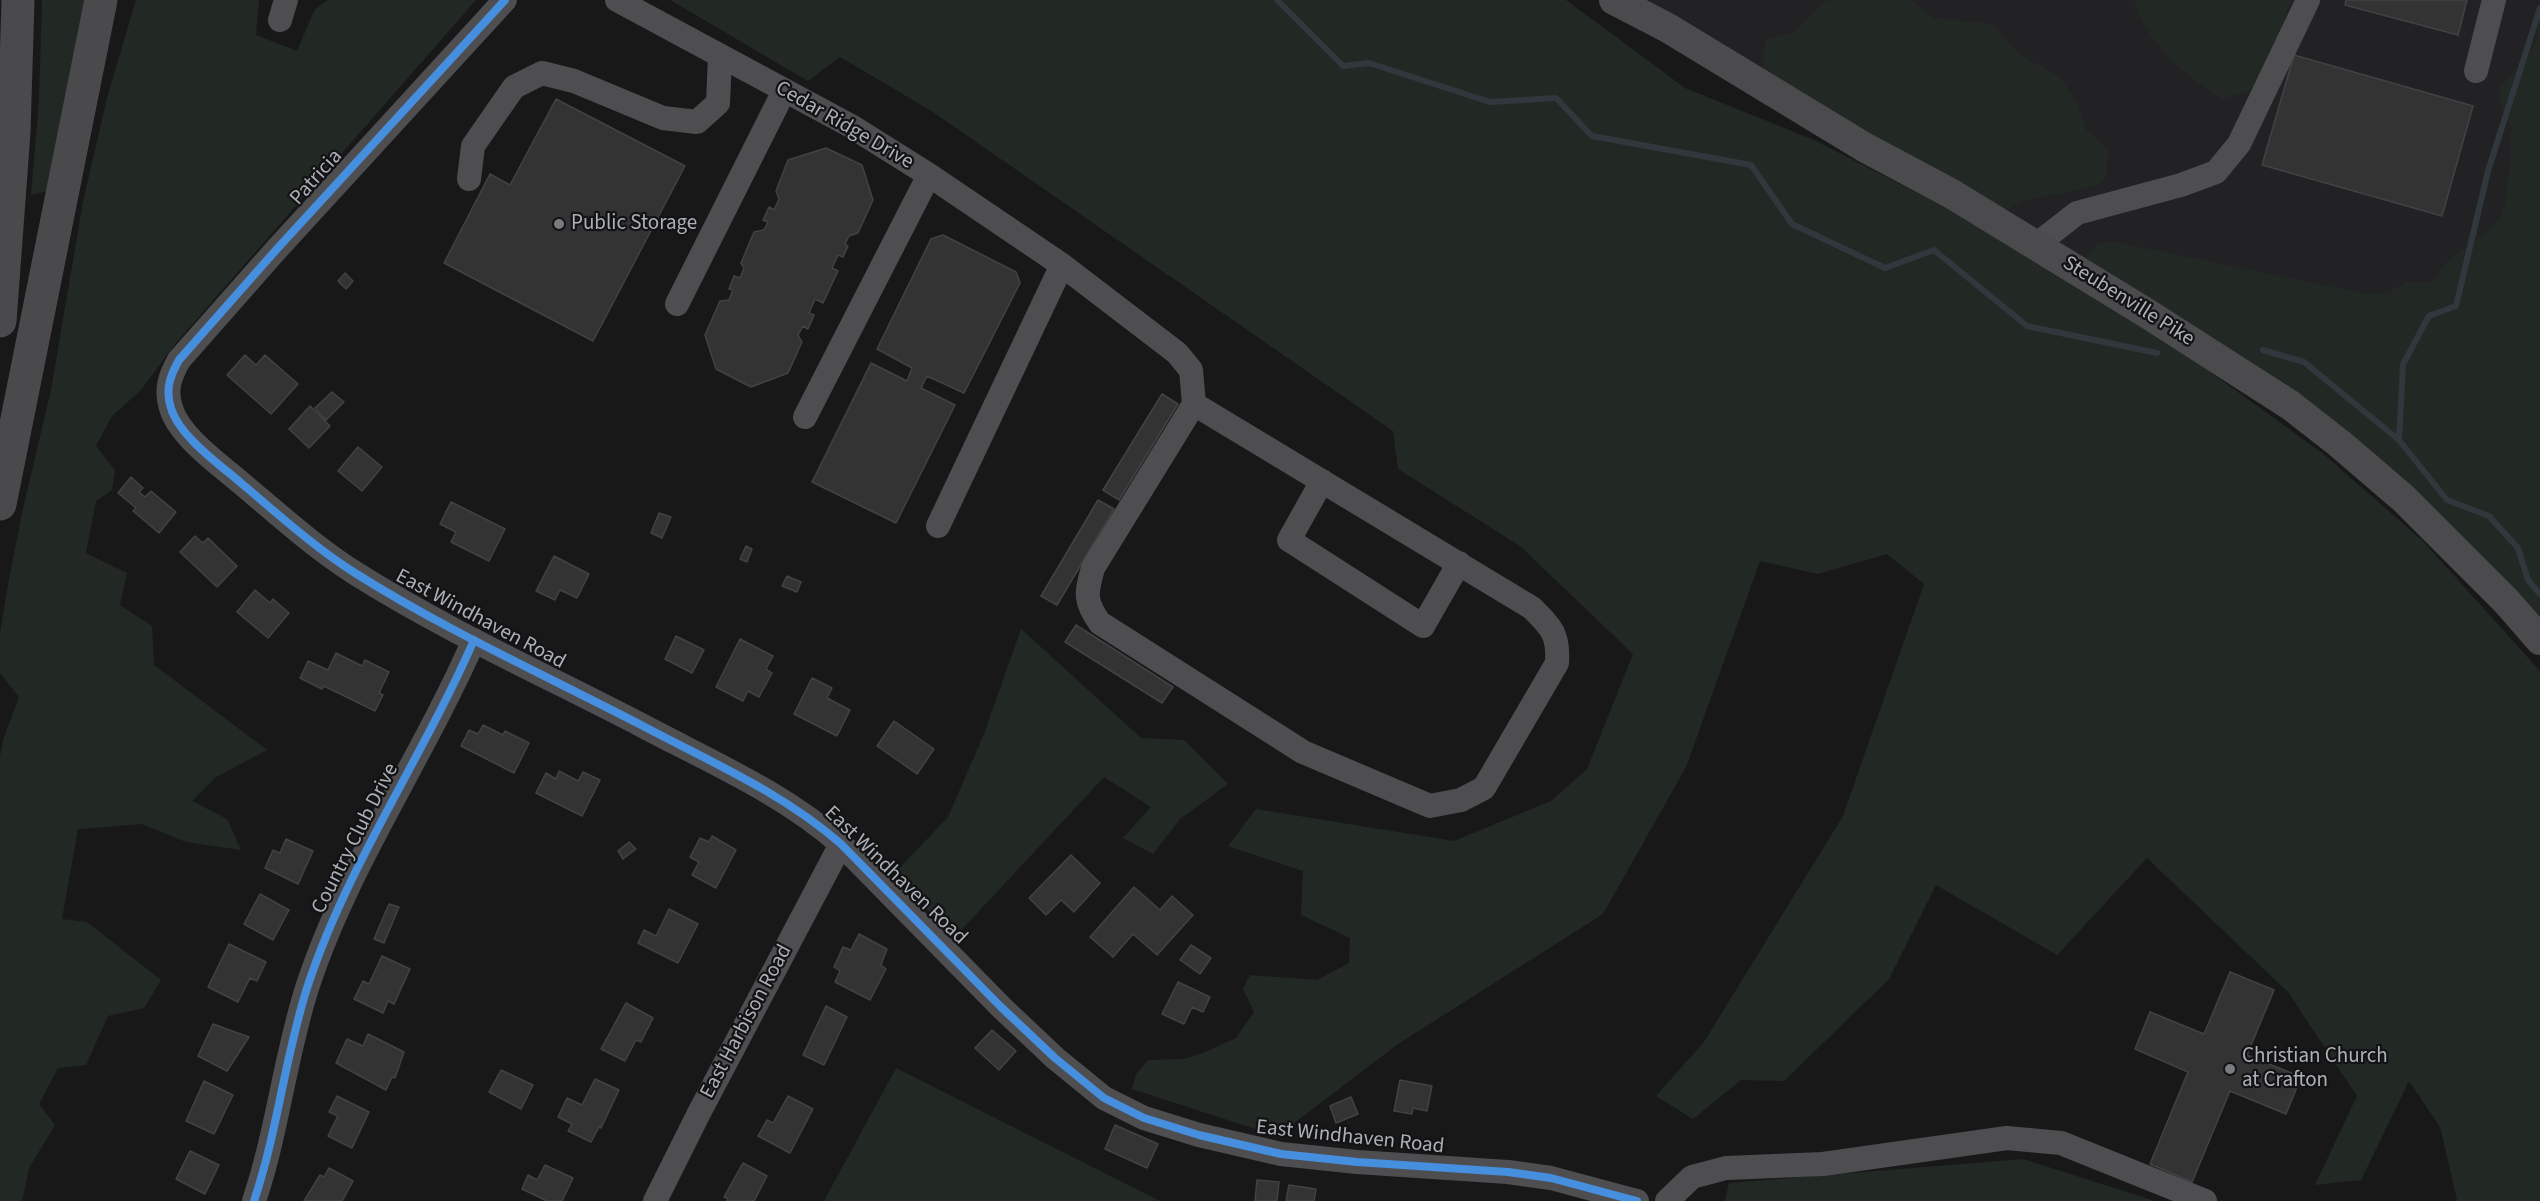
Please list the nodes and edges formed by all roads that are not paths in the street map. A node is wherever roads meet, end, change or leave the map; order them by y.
1 (18, 0) edge
2 (101, 0) edge
3 (505, 0) edge
4 (617, 0) edge
5 (1614, 0) edge
6 (1631, 0) edge
7 (2308, 0) edge
8 (2494, 0) edge
9 (1668, 28) junction
10 (720, 56) junction
11 (2476, 71) dead end
12 (784, 91) junction
13 (929, 175) junction
14 (469, 179) dead end
15 (2036, 245) junction
16 (1062, 265) junction
17 (677, 304) dead end
18 (0, 321) edge
19 (168, 389) joint
20 (1194, 404) junction
21 (805, 417) dead end
22 (1322, 481) junction
23 (0, 504) edge
24 (938, 526) dead end
25 (1459, 563) junction
26 (474, 640) junction
27 (2540, 640) edge
28 (841, 844) junction
29 (254, 1201) edge
30 (655, 1201) edge
31 (1637, 1201) edge
32 (1667, 1201) edge
33 (2205, 1201) edge

1 - 18 highway
2 - 23 highway
3 - 19 street, Patricia
4 - 10 street, Cedar Ridge Drive
5 - 9 main road, Steubenville Pike
6 - 9 main road, Steubenville Pike
7 - 15 street
8 - 11 street
9 - 15 main road, Steubenville Pike
10 - 12 street, Cedar Ridge Drive
10 - 14 street
12 - 13 street, Cedar Ridge Drive
12 - 17 street
13 - 16 street, Cedar Ridge Drive
13 - 21 street
15 - 27 main road, Steubenville Pike
16 - 20 street, Cedar Ridge Drive
16 - 24 street
19 - 26 street, East Windhaven Road
20 - 22 street
20 - 25 street
22 - 25 street
22 - 25 street
26 - 28 street, East Windhaven Road
26 - 29 street, Country Club Drive
28 - 30 street, East Harbison Road
28 - 31 street, East Windhaven Road
32 - 33 street

